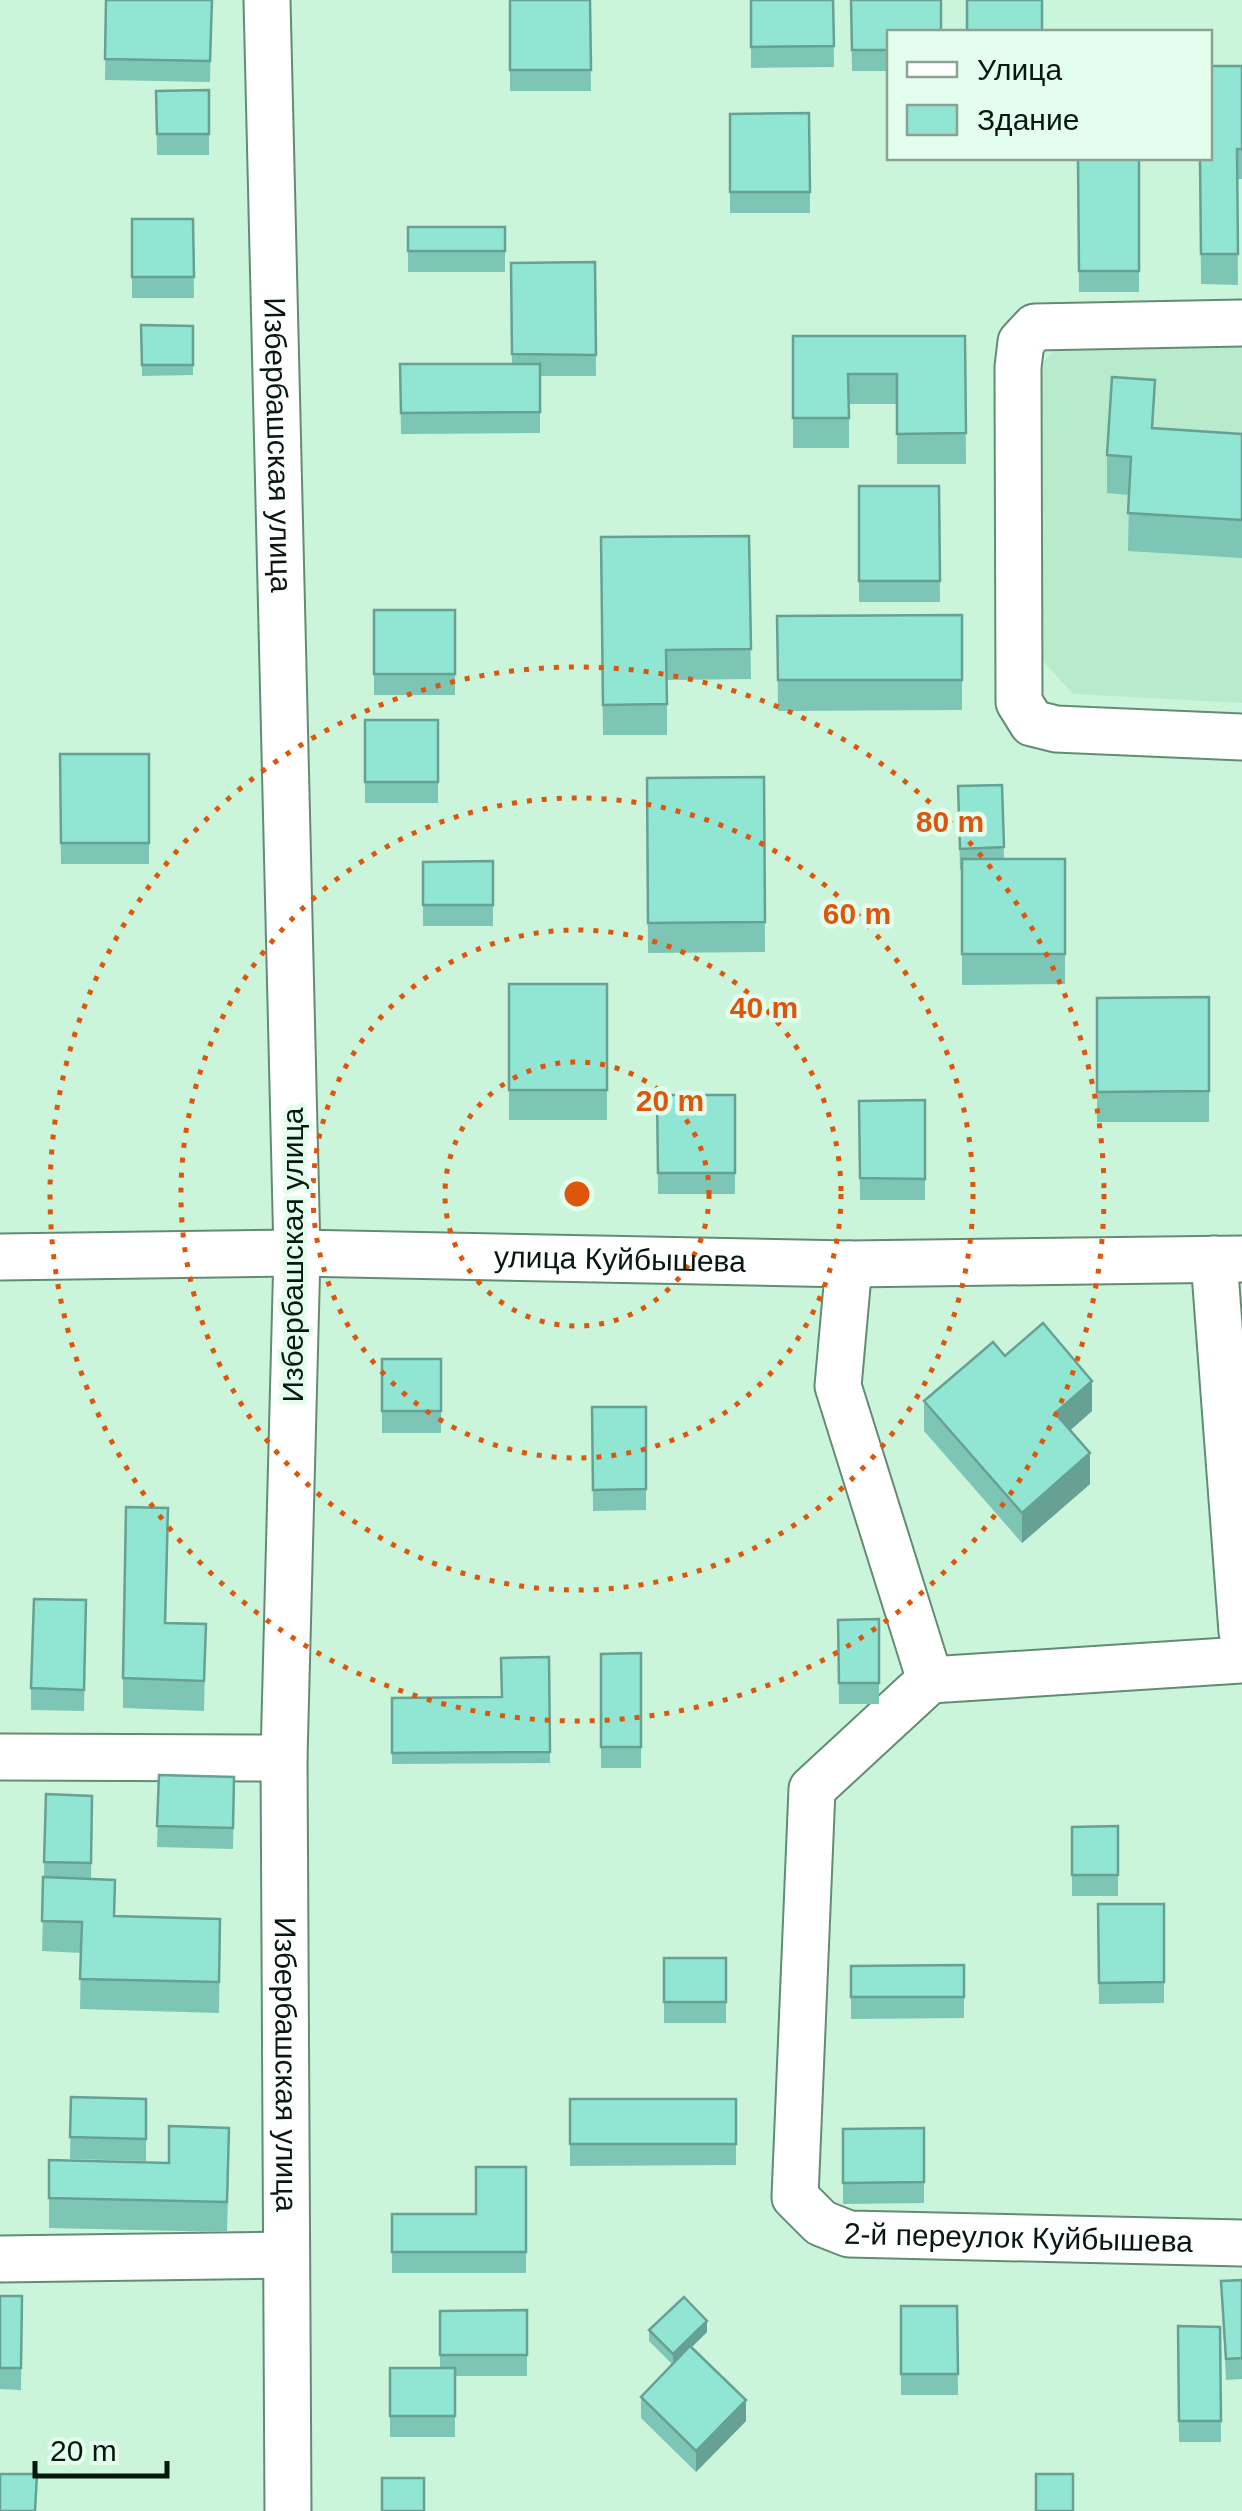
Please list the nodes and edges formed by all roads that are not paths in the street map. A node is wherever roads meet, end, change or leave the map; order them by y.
1 (267, 0) edge
2 (1242, 322) edge
3 (1242, 737) edge
4 (297, 1253) junction
5 (0, 1256) edge
6 (1228, 1259) edge
7 (849, 1264) junction
8 (1242, 1632) edge
9 (1242, 1660) edge
10 (930, 1680) junction
11 (0, 1757) edge
12 (284, 1758) junction
13 (1242, 2242) edge
14 (286, 2254) junction
15 (0, 2259) edge
16 (288, 2511) edge

1 - 4 street, Избербашская улица
2 - 3 street
4 - 5 street, улица Куйбышева
4 - 7 street, улица Куйбышева
4 - 12 street, Избербашская улица
6 - 7 street, улица Куйбышева
6 - 8 street
7 - 10 street
9 - 10 street
10 - 13 street, 2-й переулок Куйбышева
11 - 12 street
12 - 14 street, Избербашская улица
14 - 15 street
14 - 16 street, Избербашская улица

